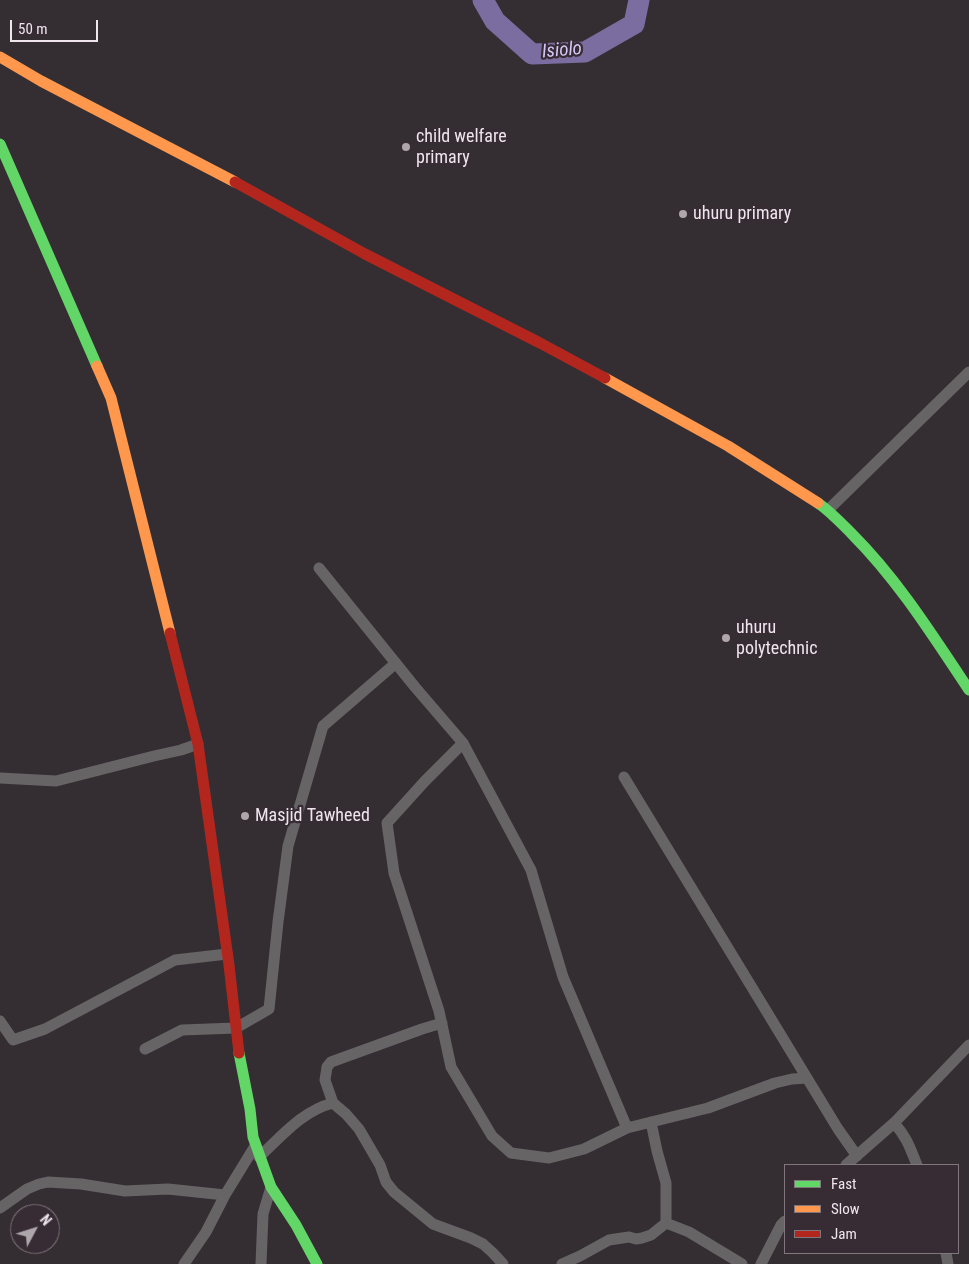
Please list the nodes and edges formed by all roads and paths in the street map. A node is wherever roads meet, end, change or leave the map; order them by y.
1 (0, 57) edge
2 (0, 144) edge
3 (969, 372) edge
4 (828, 510) junction
5 (320, 568) dead end
6 (396, 663) junction
7 (969, 690) edge
8 (463, 743) junction
9 (198, 744) junction
10 (624, 777) dead end
11 (0, 778) edge
12 (227, 954) junction
13 (0, 1021) edge
14 (442, 1024) junction
15 (236, 1028) junction
16 (969, 1045) edge
17 (145, 1049) dead end
18 (807, 1078) junction
19 (334, 1103) junction
20 (651, 1122) junction
21 (894, 1123) junction
22 (627, 1128) junction
23 (255, 1146) junction
24 (857, 1156) junction
25 (259, 1157) junction
26 (847, 1164) edge
27 (917, 1164) edge
28 (271, 1187) junction
29 (225, 1195) junction
30 (0, 1208) edge
31 (784, 1222) edge
32 (666, 1223) junction
33 (184, 1264) edge
34 (261, 1264) edge
35 (316, 1264) edge
36 (503, 1264) edge
37 (562, 1264) edge
38 (742, 1264) edge
39 (761, 1264) edge

1 - 4 street
2 - 9 street
3 - 4 street
4 - 7 street
5 - 6 street
6 - 8 street
6 - 15 street
8 - 14 street
8 - 22 street
9 - 11 street
9 - 12 street
10 - 18 street
12 - 13 street
12 - 15 street
14 - 19 street
14 - 22 street
15 - 17 street
15 - 23 street
16 - 21 street
18 - 20 street
18 - 24 street
19 - 25 street
19 - 36 street
20 - 22 street
20 - 32 street
21 - 24 street
21 - 27 street
23 - 25 street
23 - 29 street
24 - 26 street
25 - 28 street
28 - 34 street
28 - 35 street
29 - 30 street
29 - 33 street
31 - 39 street
32 - 37 street
32 - 38 street

